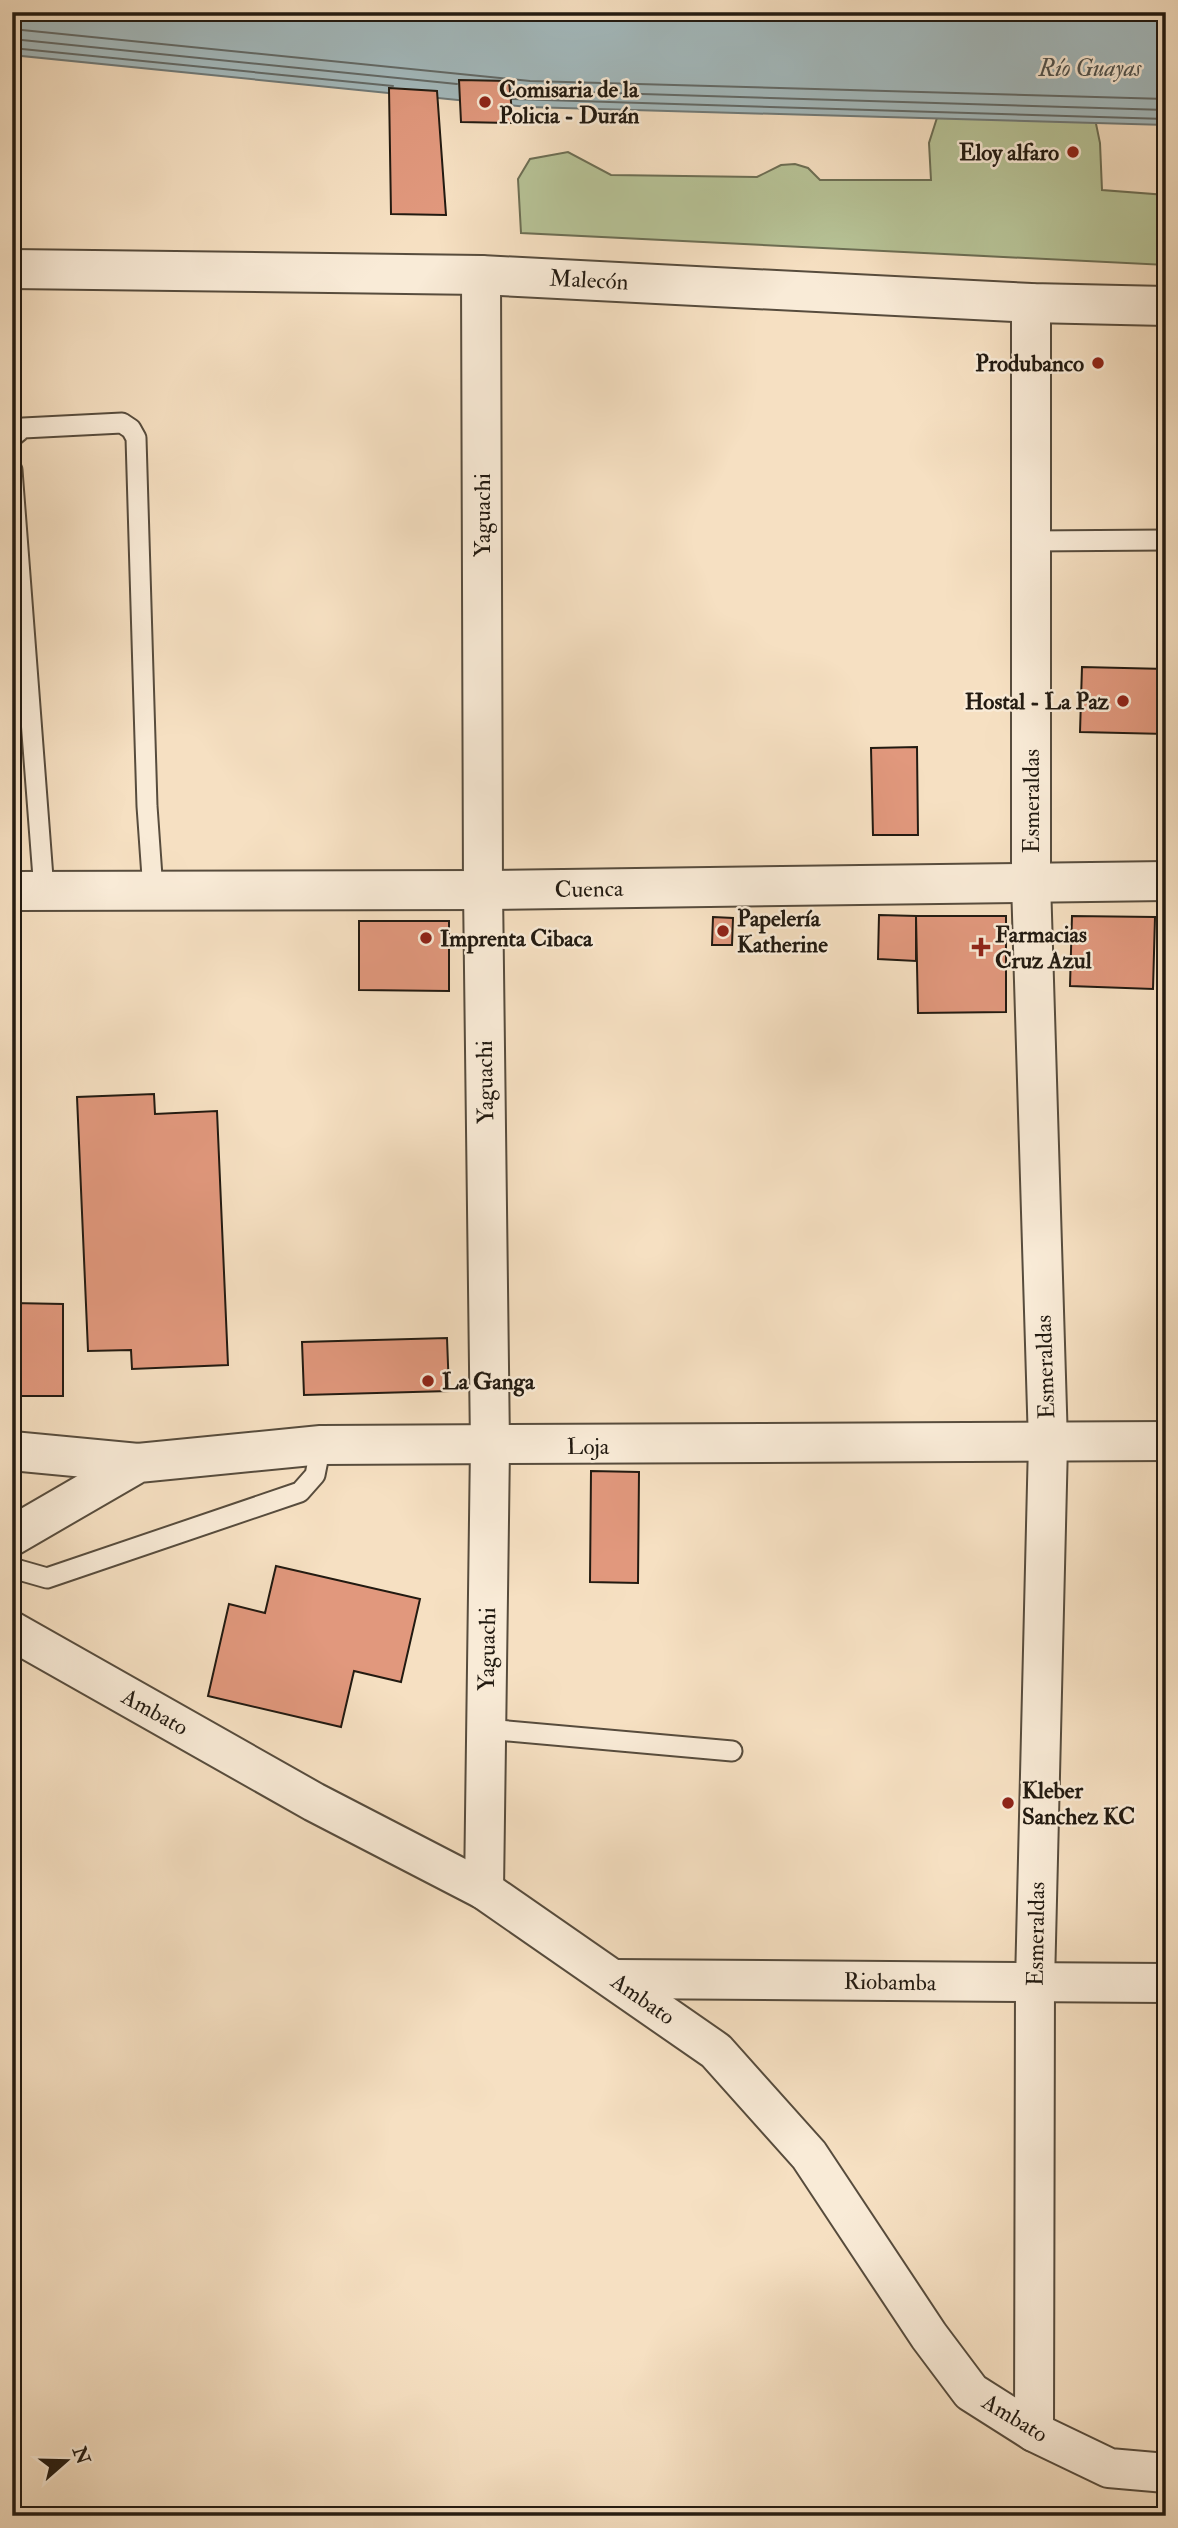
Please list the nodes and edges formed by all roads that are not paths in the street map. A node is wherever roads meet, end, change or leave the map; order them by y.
1 (12, 270) edge
2 (481, 275) junction
3 (1031, 303) junction
4 (1166, 306) edge
5 (12, 438) edge
6 (12, 470) edge
7 (1166, 540) edge
8 (1031, 541) junction
9 (1166, 881) edge
10 (1031, 882) junction
11 (483, 890) junction
12 (28, 891) edge
13 (153, 891) junction
14 (1166, 1441) edge
15 (1048, 1443) junction
16 (321, 1445) junction
17 (490, 1446) junction
18 (12, 1451) edge
19 (138, 1462) junction
20 (12, 1536) edge
21 (12, 1569) edge
22 (12, 1631) edge
23 (486, 1729) junction
24 (732, 1751) dead end
25 (484, 1890) junction
26 (614, 1979) junction
27 (1035, 1983) junction
28 (1166, 1983) edge
29 (1034, 2432) junction
30 (1166, 2473) edge

1 - 2 street, Malecón
2 - 3 street, Malecón
2 - 11 street, Yaguachi
3 - 4 street, Malecón
3 - 8 street, Esmeraldas
5 - 13 lane
6 - 12 lane
7 - 8 lane
8 - 10 street, Esmeraldas
9 - 10 street, Cuenca
10 - 11 street, Cuenca
10 - 15 street, Esmeraldas
11 - 13 street, Cuenca
11 - 17 street, Yaguachi
12 - 13 street, Cuenca
14 - 15 street, Loja
15 - 17 street, Loja
15 - 27 street, Esmeraldas
16 - 17 street, Loja
16 - 19 street, Loja
16 - 21 lane
17 - 23 street, Yaguachi
18 - 19 street, Loja
19 - 20 street
22 - 25 street, Ambato
23 - 24 lane
23 - 25 street, Yaguachi
25 - 26 street, Ambato
26 - 27 street, Riobamba
26 - 29 street, Ambato
27 - 28 street, Riobamba
27 - 29 street, Esmeraldas
29 - 30 street, Ambato

